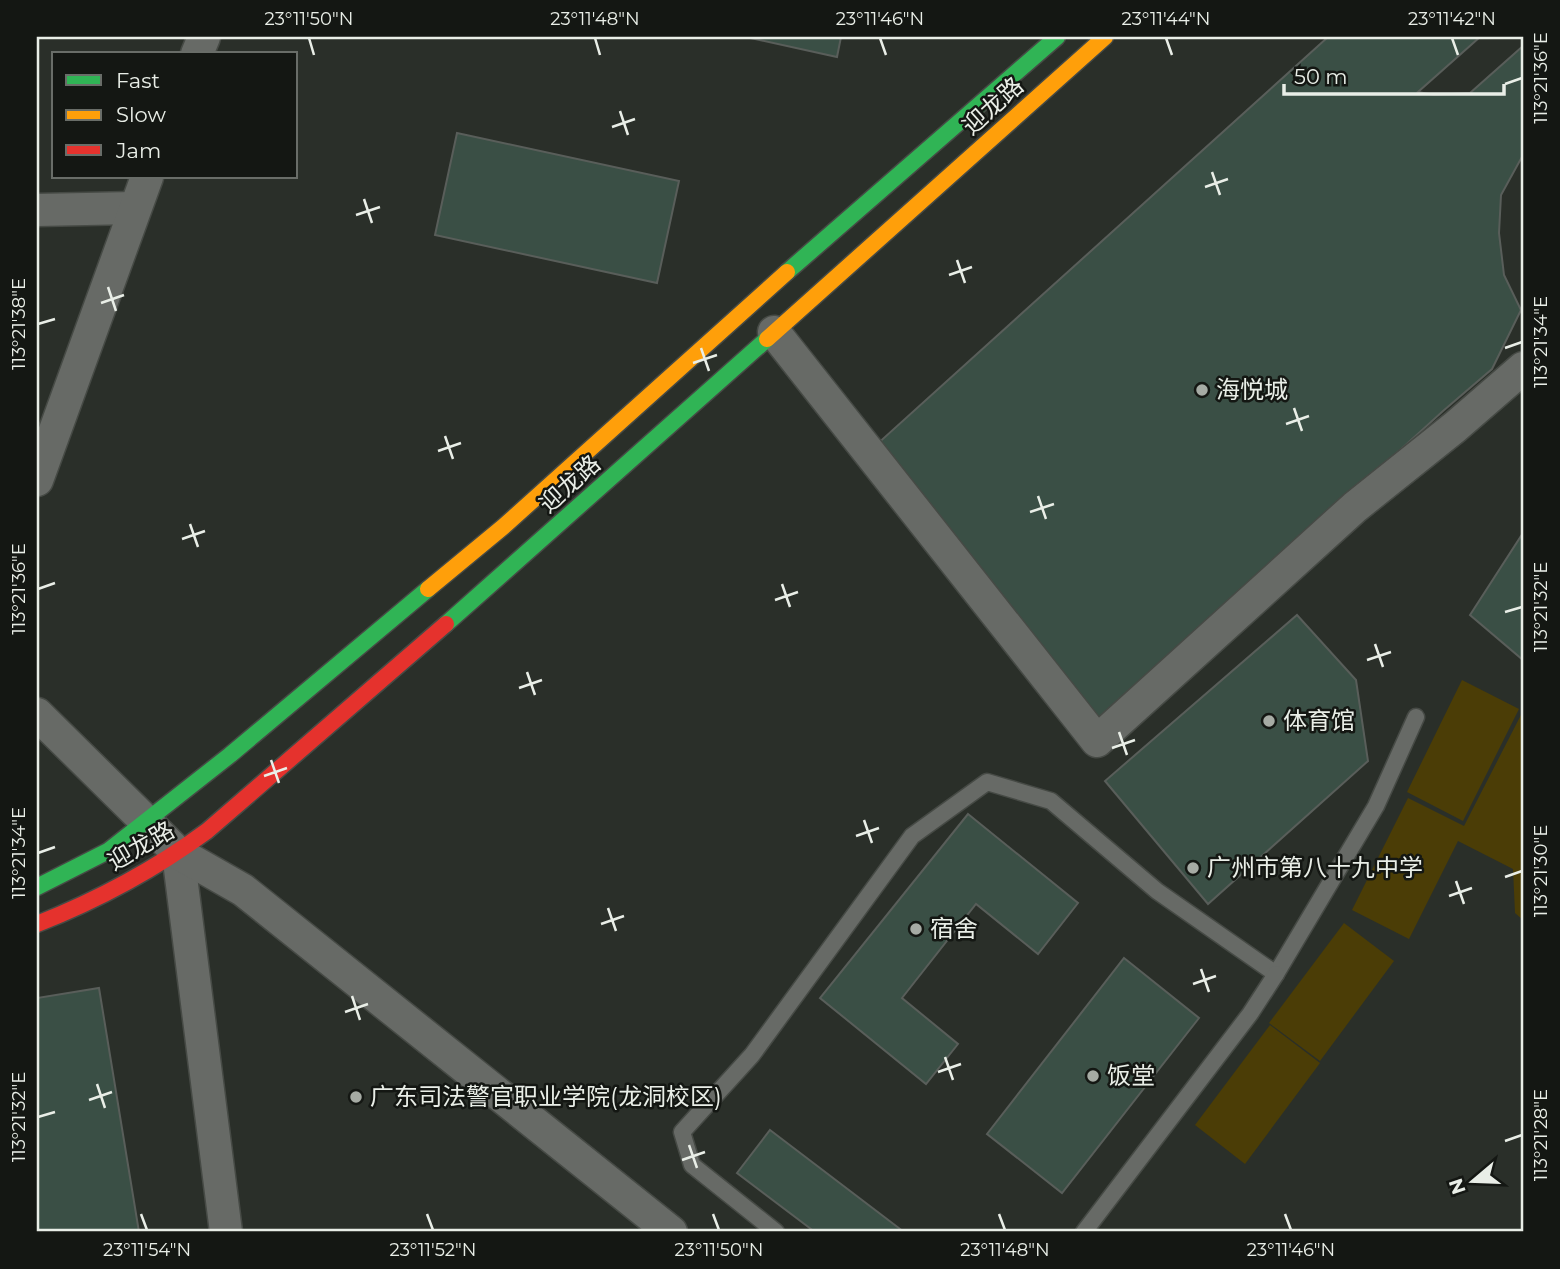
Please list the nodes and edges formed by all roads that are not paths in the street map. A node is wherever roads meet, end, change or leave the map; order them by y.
1 (1057, 37) edge
2 (1105, 37) edge
3 (147, 178) edge
4 (134, 208) junction
5 (37, 210) edge
6 (774, 332) junction
7 (1523, 368) edge
8 (37, 480) edge
9 (37, 714) edge
10 (1416, 717) dead end
11 (146, 824) junction
12 (178, 853) junction
13 (37, 887) edge
14 (37, 924) edge
15 (1276, 974) junction
16 (226, 1232) edge
17 (671, 1232) edge
18 (776, 1232) edge
19 (1084, 1232) edge

1 - 11 street, 迎龙路
2 - 6 street, 迎龙路
3 - 4 street
4 - 5 street
4 - 8 street
6 - 7 street
6 - 12 street, 迎龙路
9 - 11 street
10 - 15 lane
11 - 12 street
11 - 13 street, 迎龙路
12 - 14 street, 迎龙路
12 - 16 street
12 - 17 street
15 - 18 lane
15 - 19 lane

